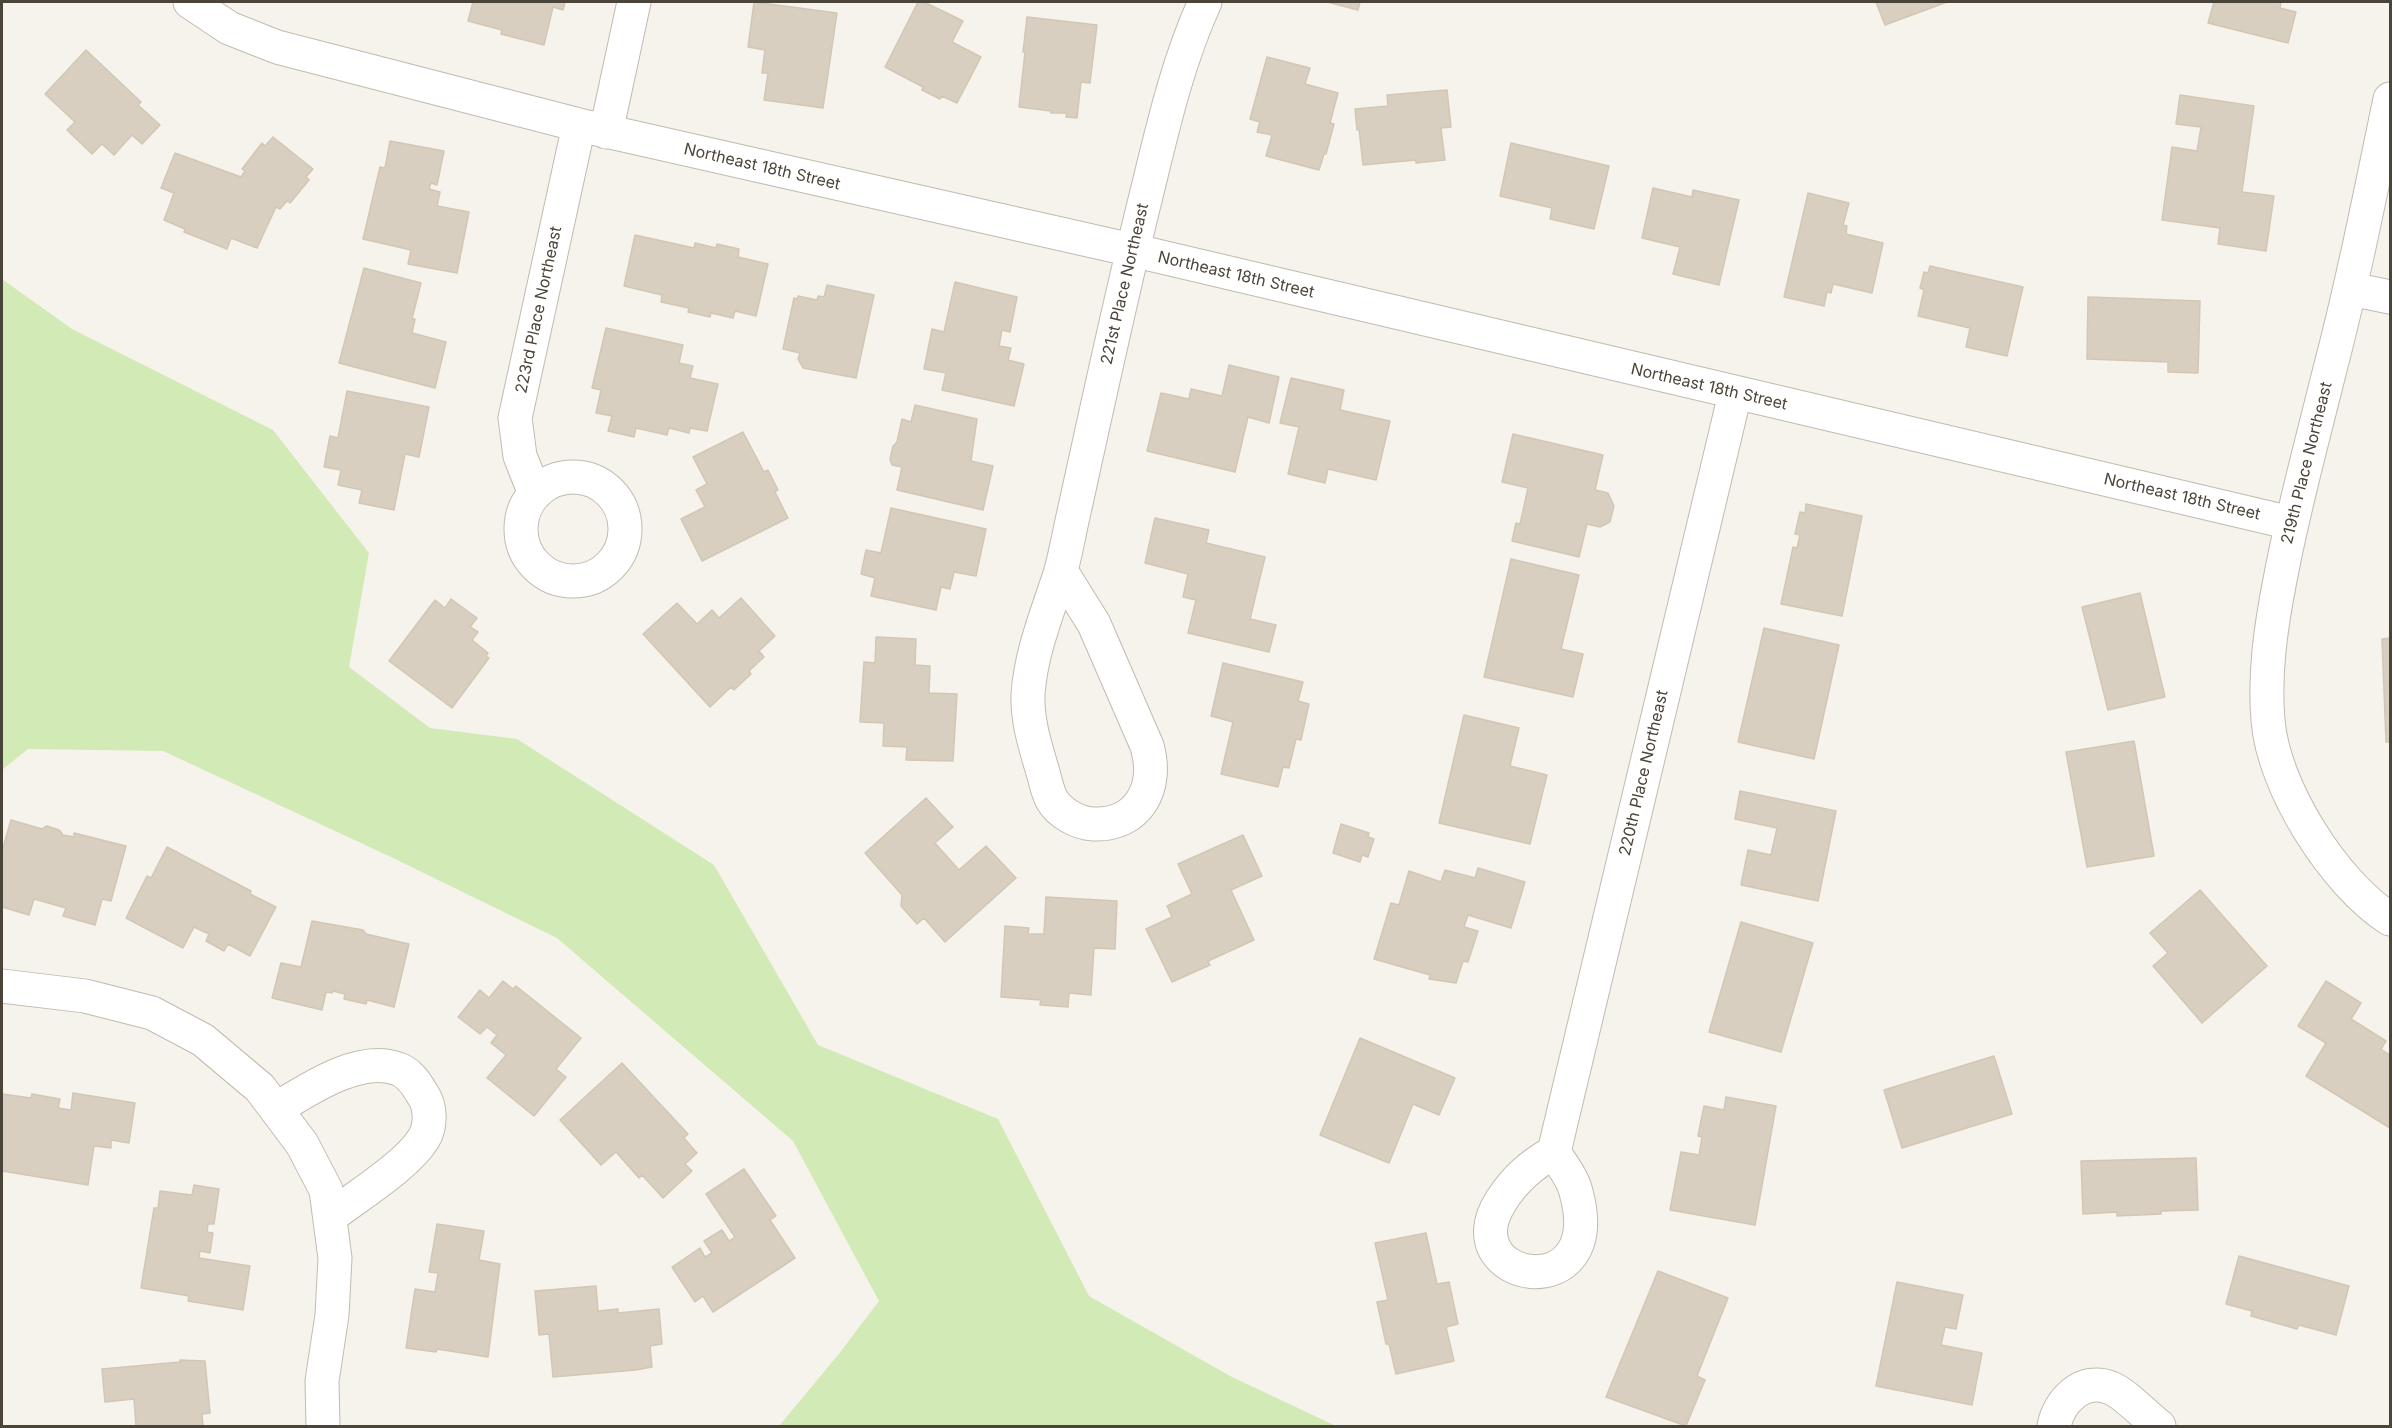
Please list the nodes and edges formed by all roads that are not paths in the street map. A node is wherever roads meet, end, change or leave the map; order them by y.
1 (190, 2) edge
2 (634, 2) edge
3 (1205, 2) edge
4 (2391, 99) edge
5 (592, 128) junction
6 (1132, 250) junction
7 (2351, 289) junction
8 (2391, 297) edge
9 (1735, 394) junction
10 (535, 494) dead end
11 (2291, 523) junction
12 (1061, 571) junction
13 (2391, 919) edge
14 (2, 986) edge
15 (276, 1109) junction
16 (1554, 1152) dead end
17 (330, 1217) junction
18 (323, 1426) edge
19 (2054, 1426) edge
20 (2159, 1426) edge

1 - 5 street, Northeast 18th Street
2 - 5 street, 223rd Place Northeast
3 - 6 street, 221st Place Northeast
4 - 7 street, 219th Place Northeast
5 - 6 street, Northeast 18th Street
5 - 10 street, 223rd Place Northeast
6 - 9 street, Northeast 18th Street
6 - 12 street, 221st Place Northeast
7 - 8 street
7 - 11 street, 219th Place Northeast
9 - 11 street, Northeast 18th Street
9 - 16 street, 220th Place Northeast
11 - 13 street, 219th Place Northeast
12 - 12 street, 221st Place Northeast
14 - 15 street
15 - 17 street
15 - 17 street
17 - 18 street
19 - 20 street

